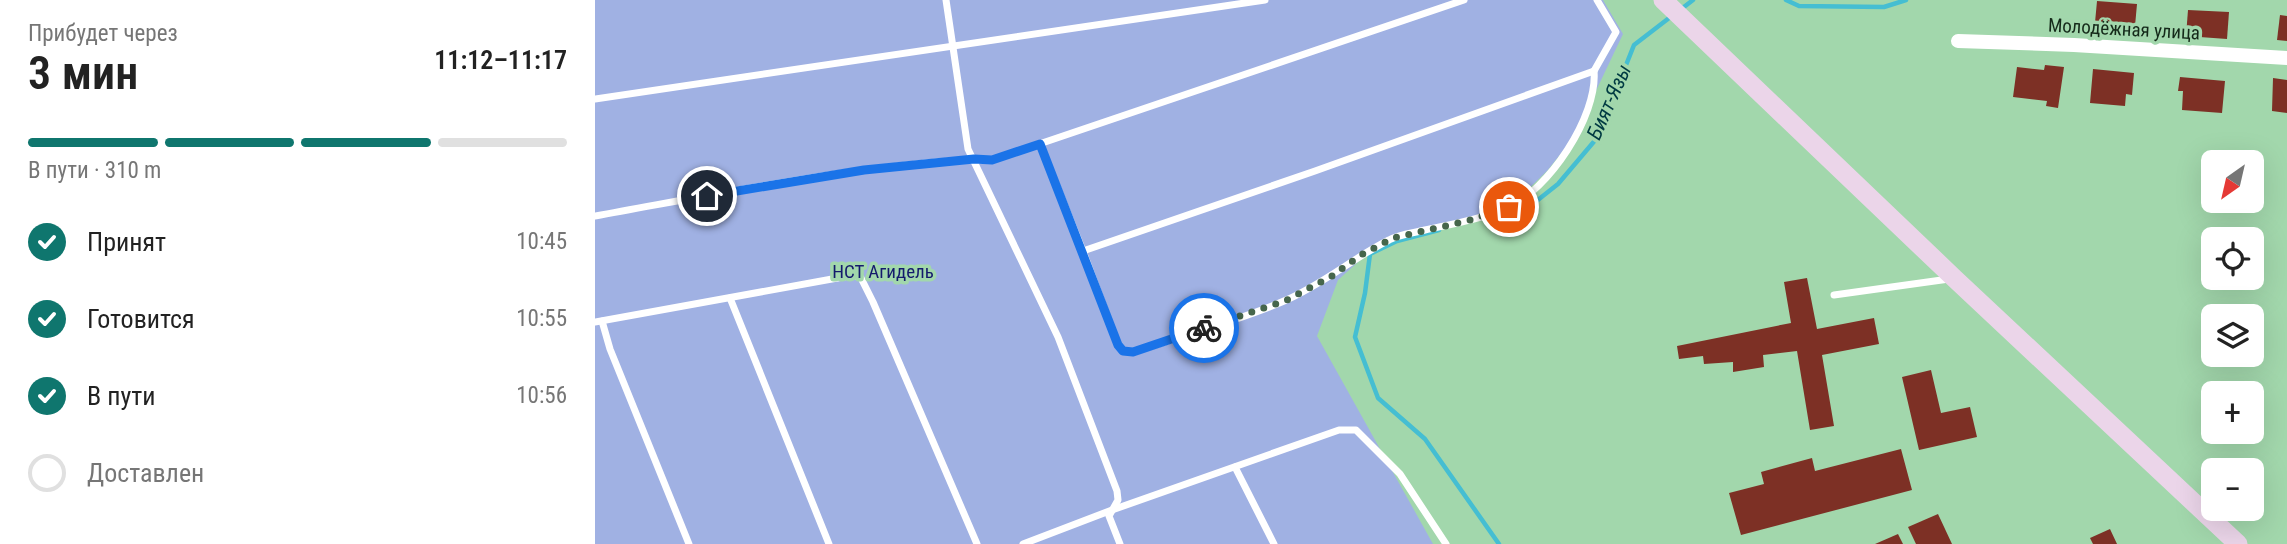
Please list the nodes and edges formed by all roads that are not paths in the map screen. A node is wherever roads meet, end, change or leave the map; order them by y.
1 (946, 0) edge
2 (1265, 0) edge
3 (1464, 0) edge
4 (1597, 0) edge
5 (1663, 0) edge
6 (1444, 3) edge
7 (1958, 41) dead end
8 (953, 47) junction
9 (2287, 58) edge
10 (1594, 71) junction
11 (595, 99) edge
12 (1040, 144) junction
13 (974, 159) junction
14 (595, 216) edge
15 (1083, 251) junction
16 (1954, 278) junction
17 (1834, 295) dead end
18 (730, 298) junction
19 (598, 322) edge
20 (1235, 467) junction
21 (1112, 510) junction
22 (689, 544) edge
23 (829, 544) edge
24 (977, 544) edge
25 (1023, 544) edge
26 (1120, 544) edge
27 (1273, 544) edge
28 (1446, 544) edge
29 (2238, 544) edge

1 - 8 lane
2 - 8 lane
3 - 6 lane
4 - 10 lane
5 - 16 main road
6 - 12 lane
7 - 9 street, Молодёжная улица
8 - 11 lane
8 - 13 lane
10 - 15 lane
10 - 15 lane
12 - 13 lane
12 - 15 lane
13 - 14 lane
13 - 21 lane
16 - 17 lane
16 - 29 main road
18 - 19 lane
18 - 23 lane
18 - 24 lane
19 - 22 lane
20 - 21 lane
20 - 27 lane
20 - 28 lane
21 - 25 lane
21 - 26 lane

